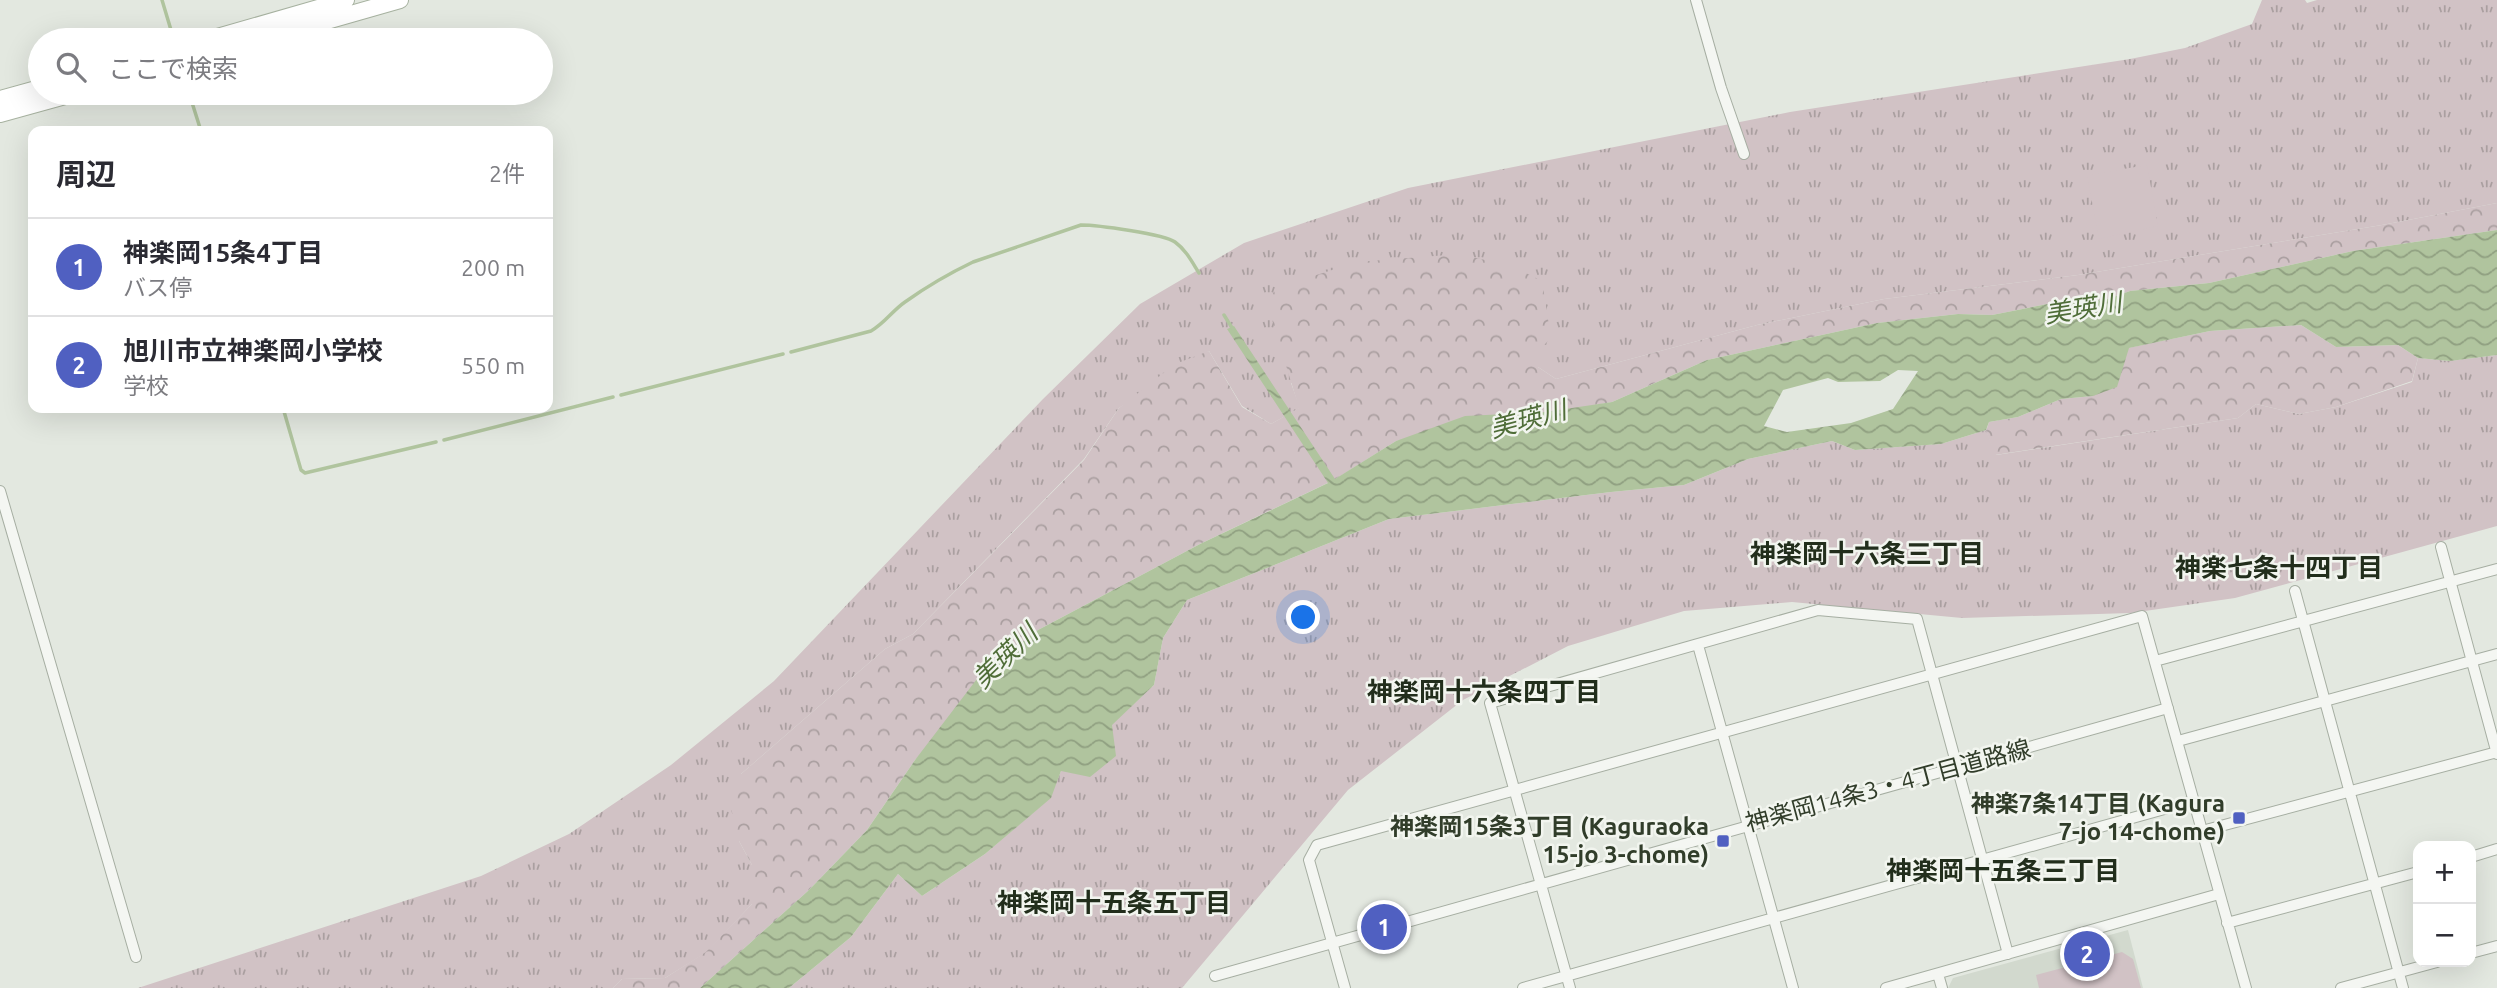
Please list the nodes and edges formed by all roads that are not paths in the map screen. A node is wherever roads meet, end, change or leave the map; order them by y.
1 (346, 0) edge
2 (400, 0) edge
3 (1696, 0) edge
4 (249, 28) edge
5 (302, 28) edge
6 (28, 91) edge
7 (0, 99) edge
8 (33, 105) edge
9 (0, 114) edge
10 (1744, 154) dead end
11 (0, 491) edge
12 (2441, 547) dead end
13 (2497, 569) edge
14 (2450, 582) junction
15 (2295, 591) dead end
16 (2302, 621) junction
17 (1698, 645) junction
18 (2497, 654) edge
19 (2155, 661) junction
20 (2472, 661) junction
21 (1931, 674) junction
22 (2324, 701) junction
23 (2168, 708) junction
24 (1723, 731) junction
25 (2178, 741) junction
26 (2497, 753) edge
27 (1956, 767) junction
28 (1515, 789) junction
29 (2350, 792) junction
30 (2193, 801) junction
31 (1747, 824) junction
32 (2203, 831) junction
33 (2497, 849) edge
34 (2476, 855) edge
35 (1982, 860) junction
36 (2413, 873) edge
37 (1541, 883) junction
38 (2376, 884) junction
39 (2219, 894) junction
40 (1773, 918) junction
41 (2227, 923) junction
42 (1333, 942) junction
43 (2497, 946) edge
44 (2476, 952) edge
45 (2008, 954) junction
46 (136, 957) dead end
47 (2418, 967) edge
48 (2398, 972) junction
49 (1938, 974) junction
50 (1566, 975) junction
51 (1214, 976) dead end
52 (1345, 988) edge
53 (1522, 988) edge
54 (1570, 988) edge
55 (1793, 988) edge
56 (1886, 988) edge
57 (1942, 988) edge
58 (2244, 988) edge
59 (2341, 988) edge
60 (2403, 988) edge

1 - 4 main road
2 - 5 main road
3 - 10 street
6 - 7 main road
8 - 9 main road
11 - 46 street
12 - 14 street
13 - 14 street
14 - 16 street
14 - 20 street
15 - 16 street
16 - 19 street
16 - 22 street
17 - 21 street
17 - 24 street
17 - 28 street
18 - 20 street
19 - 21 street
19 - 23 street
20 - 22 street
20 - 26 street
21 - 24 street
21 - 27 street
22 - 25 street
22 - 29 street
23 - 25 street
23 - 27 street, 神楽岡14条3・4丁目道路線
24 - 28 street
24 - 31 street
25 - 30 street
26 - 29 street
27 - 31 street, 神楽岡14条3・4丁目道路線
27 - 35 street
28 - 37 street
28 - 42 street
29 - 32 street
29 - 38 street
30 - 32 street
30 - 35 street
31 - 37 street, 神楽岡14条3・4丁目道路線
31 - 40 street
32 - 39 street
33 - 34 street
35 - 40 street
35 - 45 street
36 - 38 street
37 - 42 street, 神楽岡14条3・4丁目道路線
37 - 50 street
38 - 41 street
38 - 48 street
39 - 41 street
39 - 45 street
40 - 50 street
40 - 55 street
41 - 58 street
42 - 51 street, 神楽岡14条3・4丁目道路線
42 - 52 street
43 - 44 street
45 - 49 street
47 - 48 street
48 - 59 street
48 - 60 street
49 - 56 street
49 - 57 street
50 - 53 street
50 - 54 street

